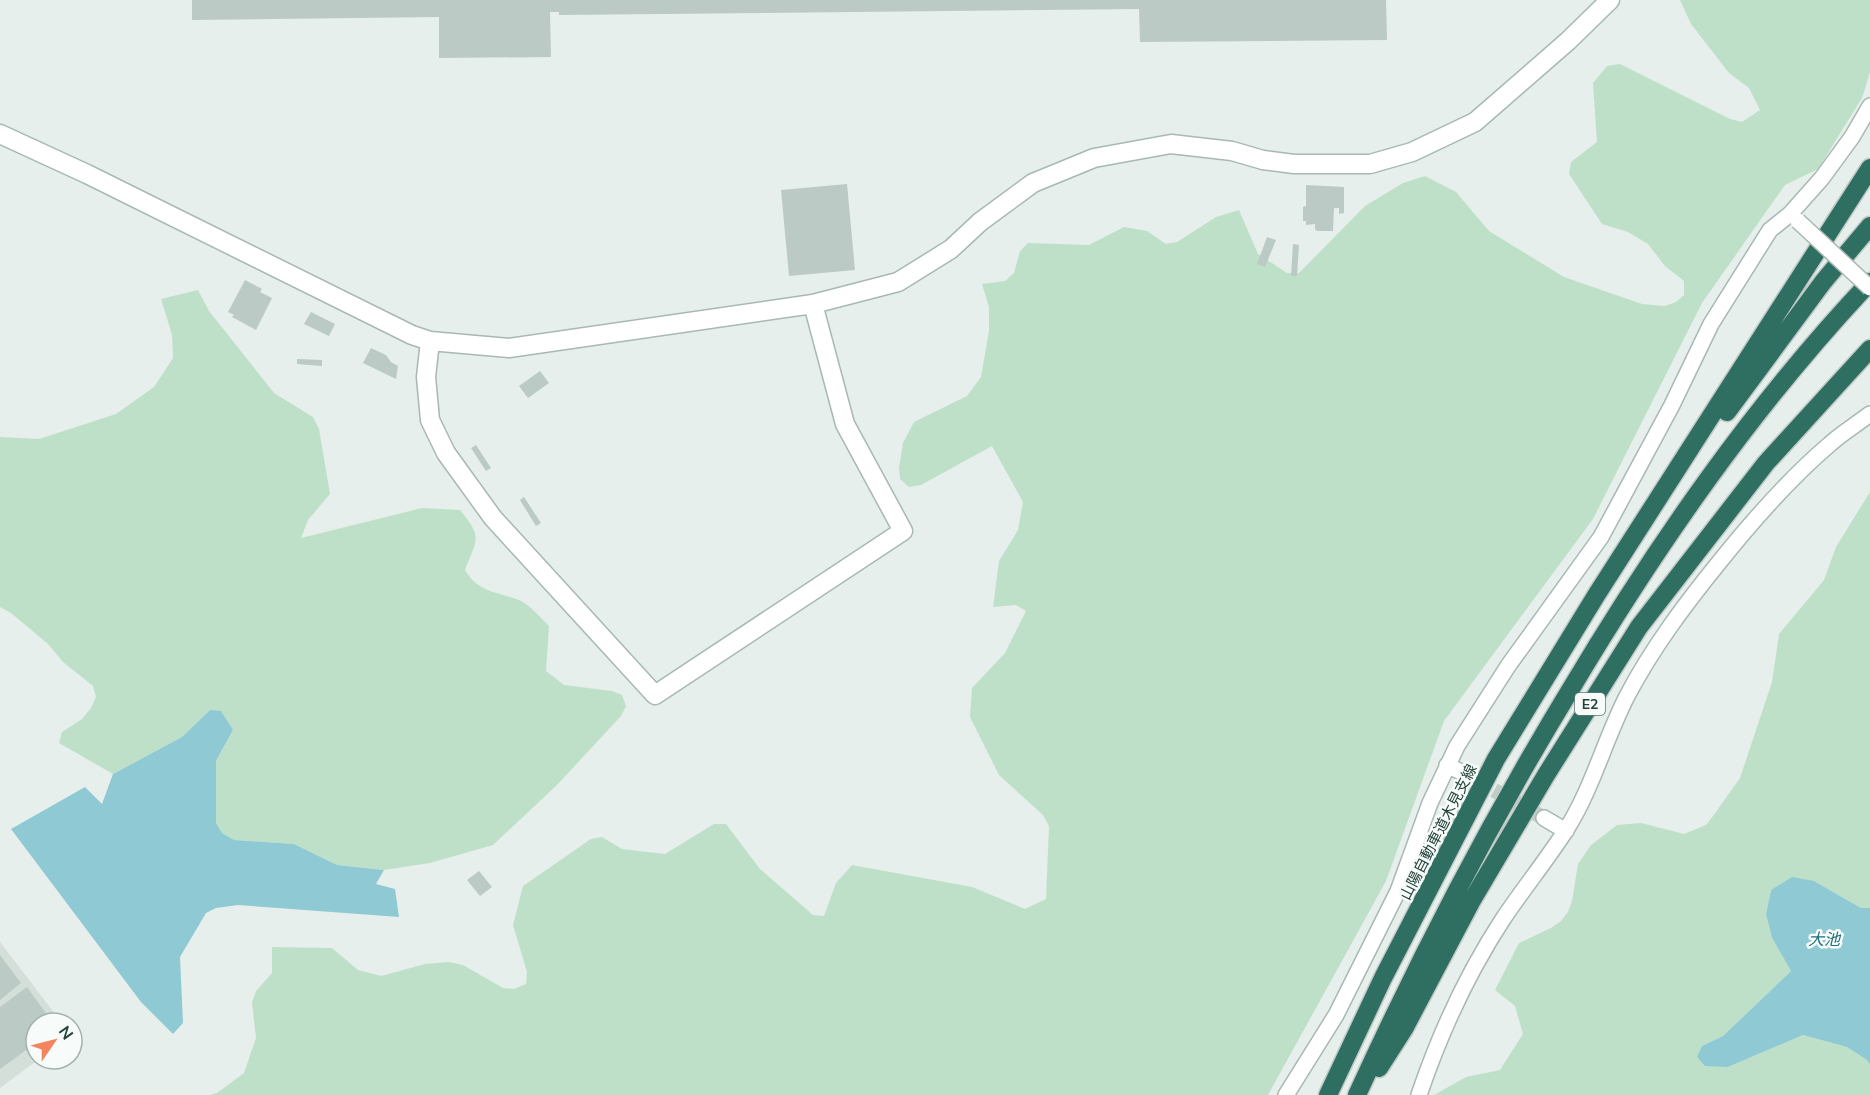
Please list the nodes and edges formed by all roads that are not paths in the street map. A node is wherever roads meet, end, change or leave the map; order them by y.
1 (1610, 0) edge
2 (1870, 106) edge
3 (0, 134) edge
4 (1870, 168) edge
5 (1794, 217) junction
6 (1870, 226) edge
7 (1870, 282) edge
8 (1870, 288) edge
9 (813, 304) junction
10 (430, 341) junction
11 (1870, 349) edge
12 (1870, 414) edge
13 (1598, 594) junction
14 (1447, 765) junction
15 (1469, 776) tunnel mouth
16 (1544, 818) tunnel mouth
17 (1566, 831) junction
18 (1286, 1095) edge
19 (1328, 1095) edge
20 (1357, 1095) edge
21 (1362, 1095) edge
22 (1419, 1095) edge

1 - 9 street
2 - 5 street
3 - 10 street
4 - 13 highway
5 - 8 street, bridge
5 - 14 street
6 - 13 highway
7 - 20 highway
9 - 10 street
9 - 10 street
11 - 21 highway, E2
12 - 17 street
13 - 19 highway, 山陽自動車道木見支線
14 - 15 street
14 - 18 street
16 - 17 street
17 - 22 street

